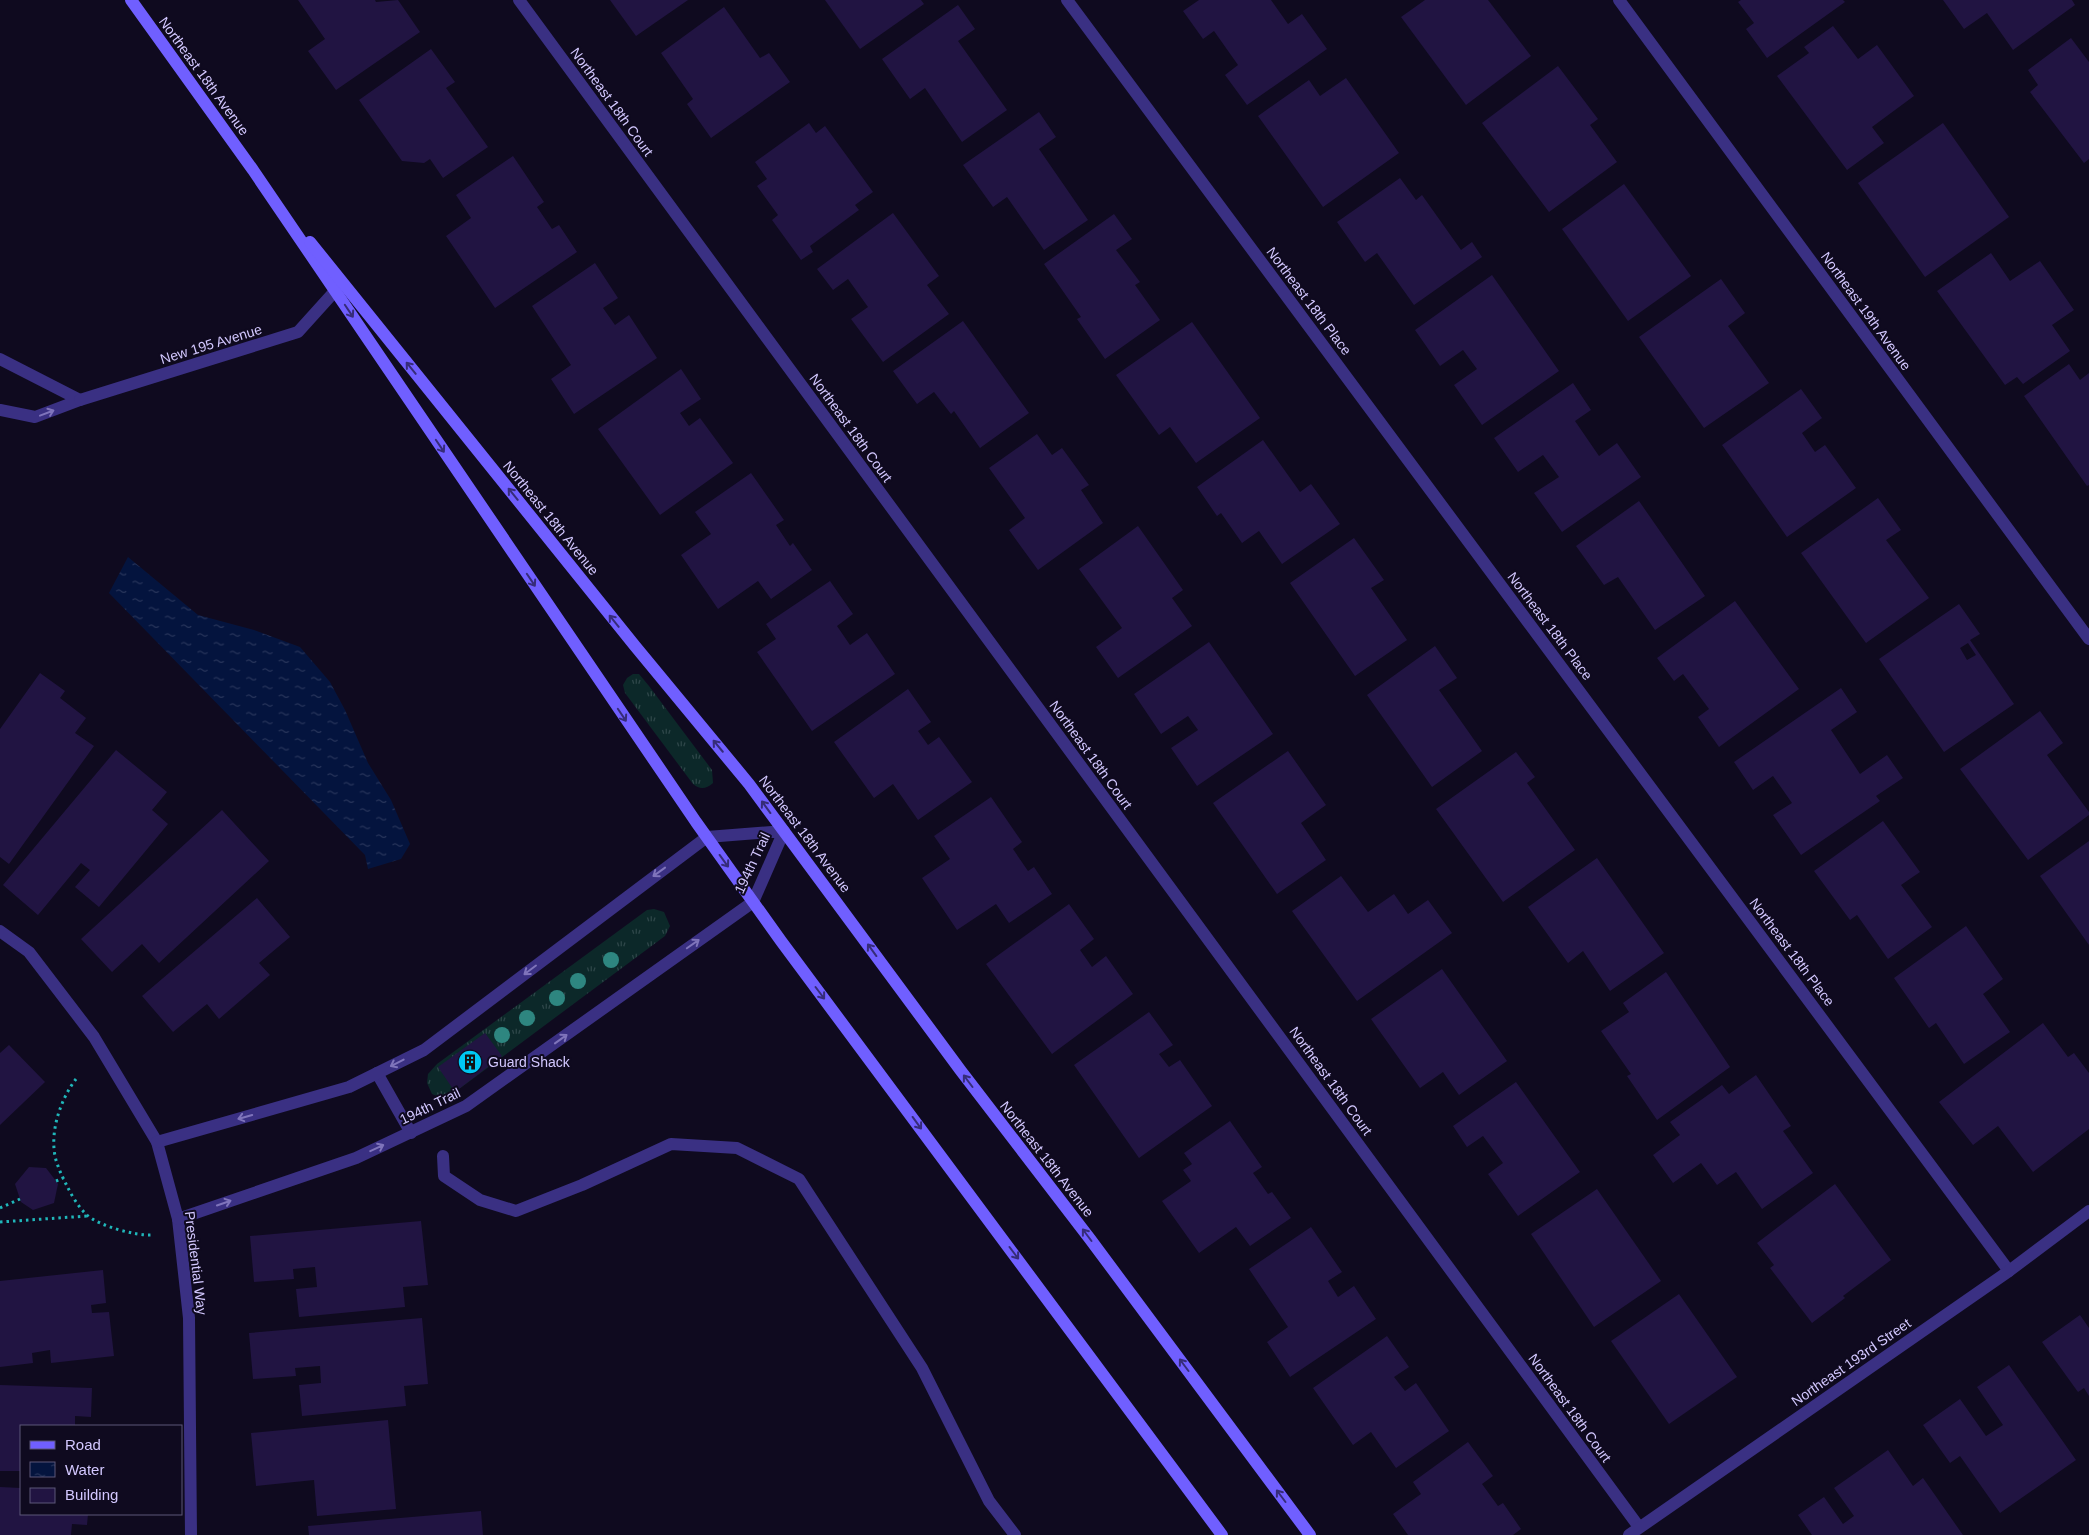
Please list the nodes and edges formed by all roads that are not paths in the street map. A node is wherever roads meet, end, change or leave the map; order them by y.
1 (131, 0) edge
2 (519, 0) edge
3 (1067, 0) edge
4 (1619, 0) edge
5 (252, 170) junction
6 (335, 291) junction
7 (0, 360) edge
8 (80, 400) junction
9 (0, 410) edge
10 (2089, 639) edge
11 (784, 831) junction
12 (707, 837) junction
13 (753, 902) junction
14 (0, 931) edge
15 (377, 1073) junction
16 (411, 1132) junction
17 (157, 1142) junction
18 (443, 1156) dead end
19 (2089, 1211) edge
20 (178, 1219) junction
21 (2009, 1271) junction
22 (1634, 1531) edge
23 (191, 1535) edge
24 (1015, 1535) edge
25 (1222, 1535) edge
26 (1310, 1535) edge

1 - 5 street, Northeast 18th Avenue
2 - 22 street, Northeast 18th Court
3 - 21 street, Northeast 18th Place
4 - 10 street, Northeast 19th Avenue
5 - 6 street, Northeast 18th Avenue
11 -> 5 street, Northeast 18th Avenue
6 - 8 street, New 195 Avenue
6 -> 12 street, Northeast 18th Avenue
7 - 8 street
9 -> 8 street, New 195 Avenue
11 - 12 street, 194th Trail
11 - 13 street, 194th Trail
26 -> 11 street, Northeast 18th Avenue
12 -> 13 street, Northeast 18th Avenue
12 -> 15 street
16 -> 13 street, 194th Trail
13 -> 25 street, Northeast 18th Avenue
14 - 17 street, Presidential Way
15 - 16 street
15 -> 17 street
20 -> 16 street, 194th Trail
17 - 20 street, Presidential Way
18 - 24 street
19 - 21 street, Northeast 193rd Street
20 - 23 street, Presidential Way
21 - 22 street, Northeast 193rd Street

